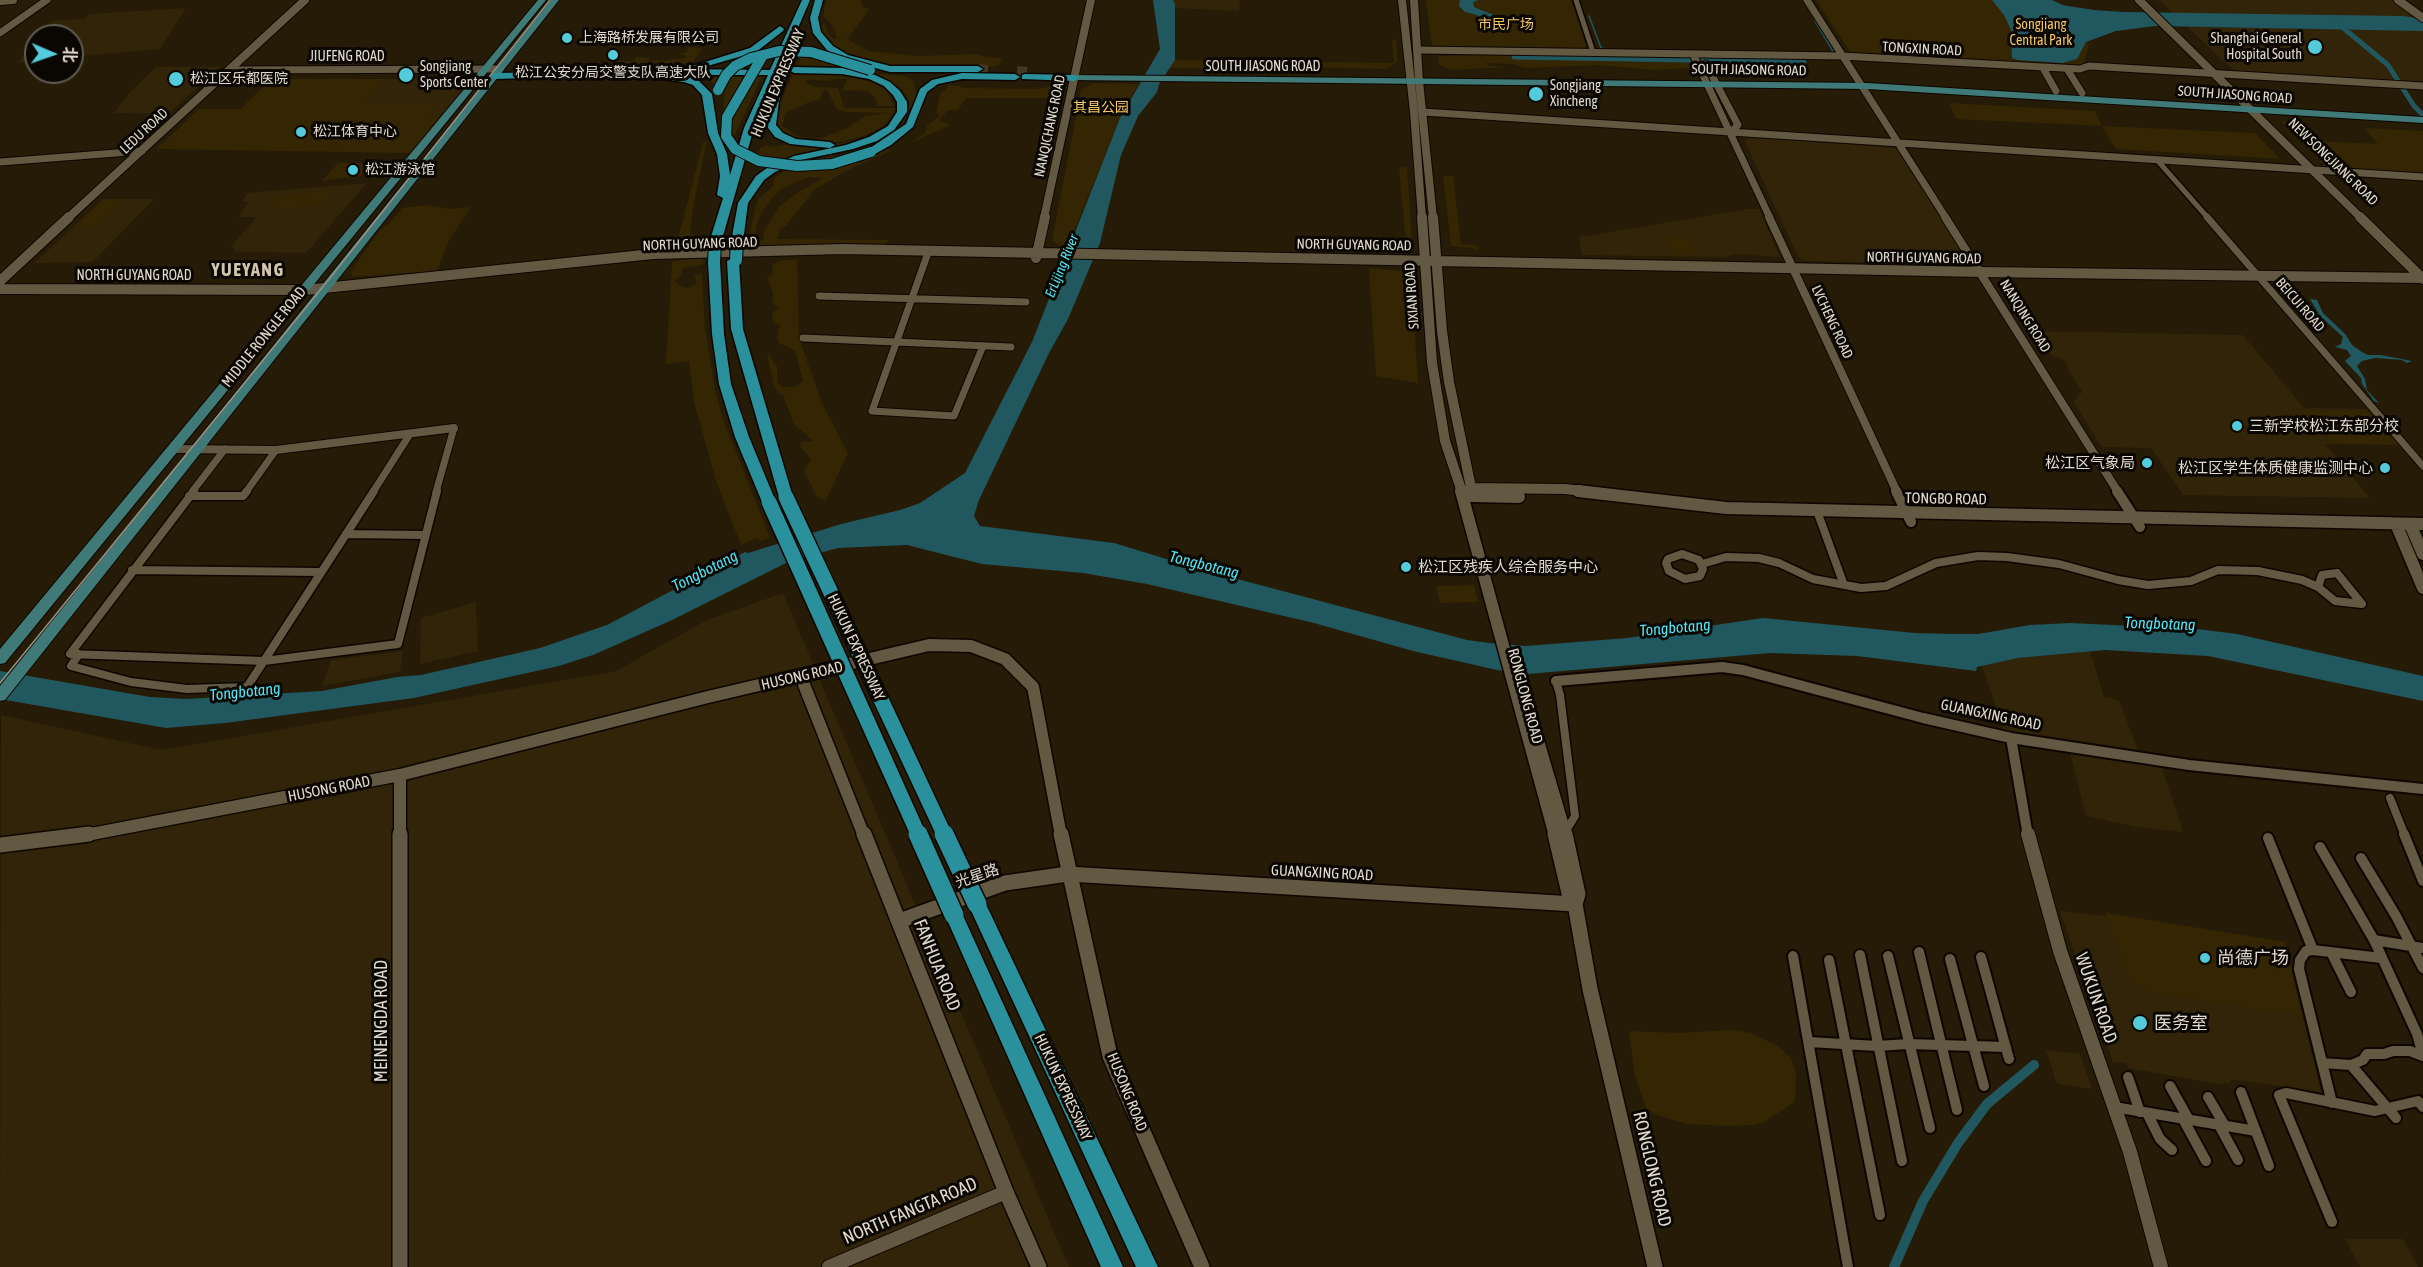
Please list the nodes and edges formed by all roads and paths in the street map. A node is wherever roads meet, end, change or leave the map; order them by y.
1 (13, 0) edge
2 (46, 0) edge
3 (305, 0) edge
4 (542, 0) edge
5 (555, 0) edge
6 (798, 0) edge
7 (806, 0) edge
8 (816, 0) edge
9 (1091, 0) edge
10 (1402, 0) edge
11 (1414, 0) edge
12 (1576, 0) edge
13 (1807, 0) edge
14 (2139, 0) edge
15 (2146, 0) edge
16 (2398, 0) edge
17 (2410, 0) edge
18 (0, 1) edge
19 (2423, 9) edge
20 (2155, 12) junction
21 (2423, 18) edge
22 (2170, 27) junction
23 (780, 29) junction
24 (0, 33) edge
25 (794, 44) junction
26 (1419, 50) junction
27 (1593, 52) junction
28 (1698, 55) junction
29 (1842, 56) junction
30 (2043, 68) junction
31 (662, 69) junction
32 (2067, 69) junction
33 (988, 70) tunnel mouth
34 (228, 72) junction
35 (498, 72) junction
36 (483, 73) junction
37 (569, 73) junction
38 (636, 73) junction
39 (1021, 74) junction
40 (2214, 74) junction
41 (2223, 74) junction
42 (1075, 75) junction
43 (1414, 78) junction
44 (1710, 80) junction
45 (1859, 83) junction
46 (2423, 86) edge
47 (2056, 91) junction
48 (2082, 93) junction
49 (2253, 107) junction
50 (711, 111) junction
51 (1423, 112) junction
52 (2422, 118) edge
53 (914, 120) junction
54 (1730, 133) junction
55 (1897, 144) junction
56 (142, 151) junction
57 (812, 155) junction
58 (2158, 161) junction
59 (0, 162) edge
60 (2316, 170) junction
61 (2423, 177) edge
62 (735, 242) junction
63 (715, 243) junction
64 (928, 253) junction
65 (1036, 255) junction
66 (1425, 261) junction
67 (1437, 261) junction
68 (1793, 268) junction
69 (2423, 268) edge
70 (1982, 272) junction
71 (2260, 277) junction
72 (2423, 279) edge
73 (0, 281) edge
74 (0, 289) edge
75 (305, 290) junction
76 (322, 292) junction
77 (819, 296) dead end
78 (912, 299) junction
79 (1026, 302) dead end
80 (803, 338) dead end
81 (896, 342) junction
82 (983, 346) junction
83 (1011, 346) dead end
84 (454, 428) joint
85 (410, 434) junction
86 (172, 449) junction
87 (195, 449) junction
88 (225, 449) junction
89 (276, 450) junction
90 (2423, 466) edge
91 (1467, 491) junction
92 (189, 496) junction
93 (1818, 515) junction
94 (1909, 518) junction
95 (2137, 523) junction
96 (2397, 528) junction
97 (2417, 528) edge
98 (346, 534) junction
99 (425, 534) junction
100 (2422, 552) edge
101 (1702, 564) junction
102 (132, 570) junction
103 (321, 572) junction
104 (1844, 585) junction
105 (2318, 587) junction
106 (2423, 588) edge
107 (79, 654) junction
108 (0, 659) edge
109 (264, 661) junction
110 (801, 677) junction
111 (1556, 681) joint
112 (0, 696) edge
113 (2011, 738) junction
114 (400, 775) junction
115 (2423, 789) edge
116 (1547, 794) junction
117 (2390, 798) dead end
118 (1564, 834) junction
119 (2268, 837) dead end
120 (0, 845) edge
121 (2320, 847) dead end
122 (2361, 858) dead end
123 (1068, 874) junction
124 (2423, 881) edge
125 (1575, 904) junction
126 (899, 921) junction
127 (2374, 940) junction
128 (2412, 946) junction
129 (2423, 948) edge
130 (2313, 950) junction
131 (1918, 952) dead end
132 (2331, 952) junction
133 (1860, 955) dead end
134 (1793, 956) dead end
135 (1888, 956) dead end
136 (1981, 957) dead end
137 (2381, 958) junction
138 (1950, 959) dead end
139 (1829, 960) dead end
140 (2423, 968) edge
141 (2351, 992) dead end
142 (1809, 1042) junction
143 (1845, 1044) junction
144 (1908, 1044) junction
145 (1941, 1044) junction
146 (1974, 1045) junction
147 (1877, 1046) junction
148 (2006, 1047) junction
149 (2423, 1056) edge
150 (2009, 1059) dead end
151 (2322, 1063) junction
152 (2350, 1065) junction
153 (2128, 1077) dead end
154 (1984, 1086) dead end
155 (2170, 1086) dead end
156 (2241, 1092) dead end
157 (2208, 1097) dead end
158 (2332, 1103) junction
159 (2114, 1107) junction
160 (2423, 1107) edge
161 (2387, 1108) junction
162 (1957, 1110) dead end
163 (2143, 1112) junction
164 (2396, 1118) dead end
165 (2186, 1119) junction
166 (2222, 1125) junction
167 (1930, 1128) dead end
168 (2256, 1131) junction
169 (2172, 1150) dead end
170 (2238, 1160) dead end
171 (1902, 1161) dead end
172 (2206, 1161) dead end
173 (2269, 1166) dead end
174 (1006, 1191) junction
175 (1880, 1215) dead end
176 (2332, 1222) dead end
177 (400, 1267) edge
178 (829, 1267) edge
179 (1039, 1267) edge
180 (1112, 1267) edge
181 (1147, 1267) edge
182 (1202, 1267) edge
183 (1655, 1267) edge
184 (1848, 1267) edge
185 (2161, 1267) edge

1 - 18 main road
2 - 24 street
3 - 34 main road, LEDU ROAD
4 - 36 main road, MIDDLE RONGLE ROAD
5 - 35 main road, MIDDLE RONGLE ROAD
6 - 23 highway
7 - 63 highway, HUKUN EXPRESSWAY
8 - 25 highway, HUKUN EXPRESSWAY
8 - 50 highway, bridge
9 - 42 main road, NANQICHANG ROAD
10 - 43 main road, SIXIAN ROAD
11 - 26 main road, SIXIAN ROAD
12 - 27 street
13 - 29 street, NANQING ROAD
14 - 20 main road, NEW SONGJIANG ROAD
15 - 20 main road, NEW SONGJIANG ROAD
16 - 21 main road
17 - 19 main road
20 - 22 main road, NEW SONGJIANG ROAD
22 - 40 main road, NEW SONGJIANG ROAD
22 - 41 main road, NEW SONGJIANG ROAD
23 - 31 highway
23 - 53 highway, bridge
25 - 57 highway
25 - 62 highway, HUKUN EXPRESSWAY
26 - 27 street, TONGXIN ROAD
26 - 43 main road, SIXIAN ROAD
27 - 28 street, TONGXIN ROAD
28 - 29 street, TONGXIN ROAD
28 - 44 street, LVCHENG ROAD
29 - 30 street, TONGXIN ROAD
29 - 45 street, NANQING ROAD
30 - 32 street, TONGXIN ROAD
30 - 47 street
31 - 37 highway
31 - 38 highway
32 - 40 street, TONGXIN ROAD
32 - 48 street
33 - 39 highway
34 - 36 street, JIUFENG ROAD
34 - 56 main road, LEDU ROAD
35 - 36 street, JIUFENG ROAD
35 - 37 highway
35 - 76 main road, MIDDLE RONGLE ROAD
36 - 75 main road, MIDDLE RONGLE ROAD
37 - 38 highway
38 - 50 highway
39 - 42 highway
39 - 53 highway
40 - 41 street, TONGXIN ROAD
40 - 49 main road, NEW SONGJIANG ROAD
41 - 46 street, TONGXIN ROAD
41 - 49 main road, NEW SONGJIANG ROAD
42 - 43 main road, SOUTH JIASONG ROAD
42 - 65 main road, NANQICHANG ROAD
43 - 44 main road, SOUTH JIASONG ROAD
43 - 51 main road, SIXIAN ROAD
43 - 66 main road, SIXIAN ROAD
44 - 45 main road, SOUTH JIASONG ROAD
44 - 54 street, LVCHENG ROAD
44 - 54 street, LVCHENG ROAD
45 - 47 main road, SOUTH JIASONG ROAD
45 - 49 main road, SOUTH JIASONG ROAD
45 - 55 street, NANQING ROAD
47 - 48 main road, SOUTH JIASONG ROAD
48 - 49 main road, SOUTH JIASONG ROAD
49 - 52 main road, SOUTH JIASONG ROAD
49 - 52 main road, SOUTH JIASONG ROAD
49 - 60 main road, NEW SONGJIANG ROAD
50 - 63 highway
51 - 54 street
51 - 67 main road, SIXIAN ROAD
53 - 57 highway
54 - 55 street
54 - 68 street, LVCHENG ROAD
55 - 58 street
55 - 70 street, NANQING ROAD
56 - 59 street
56 - 73 main road, LEDU ROAD
57 - 62 highway
58 - 60 street
58 - 71 street, BEICUI ROAD
60 - 61 street
60 - 69 main road, NEW SONGJIANG ROAD
60 - 72 main road
62 - 181 highway, HUKUN EXPRESSWAY, bridge
63 - 180 highway, HUKUN EXPRESSWAY, bridge
64 - 65 main road, NORTH GUYANG ROAD
64 - 76 main road, NORTH GUYANG ROAD
64 - 78 street
65 - 66 main road, NORTH GUYANG ROAD
66 - 67 main road, NORTH GUYANG ROAD
66 - 91 main road, SIXIAN ROAD
67 - 68 main road, NORTH GUYANG ROAD
67 - 91 main road, SIXIAN ROAD
68 - 70 main road, NORTH GUYANG ROAD
68 - 94 street, LVCHENG ROAD
70 - 71 main road, NORTH GUYANG ROAD
70 - 95 street, NANQING ROAD
71 - 72 main road, NORTH GUYANG ROAD
71 - 90 street, BEICUI ROAD
74 - 75 main road, NORTH GUYANG ROAD
75 - 76 main road, NORTH GUYANG ROAD
75 - 86 main road, MIDDLE RONGLE ROAD
76 - 87 main road, MIDDLE RONGLE ROAD
77 - 78 street
78 - 79 street
78 - 81 street
80 - 81 street
81 - 82 street
81 - 82 street
82 - 83 street
84 - 85 street
84 - 99 street
85 - 89 street
85 - 98 street
86 - 87 street
86 - 108 main road, MIDDLE RONGLE ROAD
87 - 88 street
87 - 112 main road, MIDDLE RONGLE ROAD
88 - 89 street
88 - 92 street
89 - 92 street
91 - 93 main road, TONGBO ROAD
91 - 116 main road, RONGLONG ROAD
92 - 102 street
93 - 94 main road, TONGBO ROAD
93 - 104 street
94 - 95 main road, TONGBO ROAD
95 - 96 main road, TONGBO ROAD
96 - 97 main road, TONGBO ROAD
96 - 106 main road
97 - 100 main road
98 - 99 street
98 - 103 street
99 - 109 street
101 - 101 street
101 - 104 street
102 - 103 street
102 - 107 street
103 - 109 street
104 - 105 street
105 - 105 street
107 - 109 street
107 - 109 street
110 - 114 main road, HUSONG ROAD
110 - 123 main road, HUSONG ROAD
110 - 126 main road, FANHUA ROAD
111 - 113 street, GUANGXING ROAD
111 - 118 street
113 - 115 street, GUANGXING ROAD
113 - 159 street, WUKUN ROAD
114 - 120 main road, HUSONG ROAD
114 - 177 main road, MEINENGDA ROAD
116 - 118 main road, RONGLONG ROAD
116 - 125 main road, RONGLONG ROAD
117 - 124 street
118 - 125 main road, RONGLONG ROAD
119 - 130 street
121 - 127 street
122 - 128 street
123 - 125 main road, GUANGXING ROAD
123 - 126 main road, 光星路
123 - 182 main road, HUSONG ROAD
125 - 183 main road, RONGLONG ROAD
126 - 174 main road, FANHUA ROAD
127 - 128 street
127 - 137 street
128 - 129 street
128 - 140 street
130 - 132 street
130 - 151 street
131 - 145 street
132 - 137 street
132 - 141 street
133 - 147 street
134 - 142 street
135 - 144 street
136 - 148 street
137 - 149 street
138 - 146 street
139 - 143 street
142 - 143 street
142 - 184 street
143 - 147 street
143 - 175 street
144 - 145 street
144 - 147 street
144 - 167 street
145 - 146 street
145 - 162 street
146 - 148 street
146 - 154 street
147 - 171 street
148 - 150 street
149 - 152 street
151 - 152 street
151 - 158 street
152 - 161 street
153 - 163 street
155 - 165 street
156 - 168 street
157 - 166 street
158 - 161 street
158 - 176 street
159 - 163 street
159 - 185 street, WUKUN ROAD
160 - 161 street
161 - 164 street
163 - 165 street
163 - 169 street
165 - 166 street
165 - 172 street
166 - 168 street
166 - 170 street
168 - 173 street
174 - 178 street, NORTH FANGTA ROAD
174 - 179 main road, FANHUA ROAD

